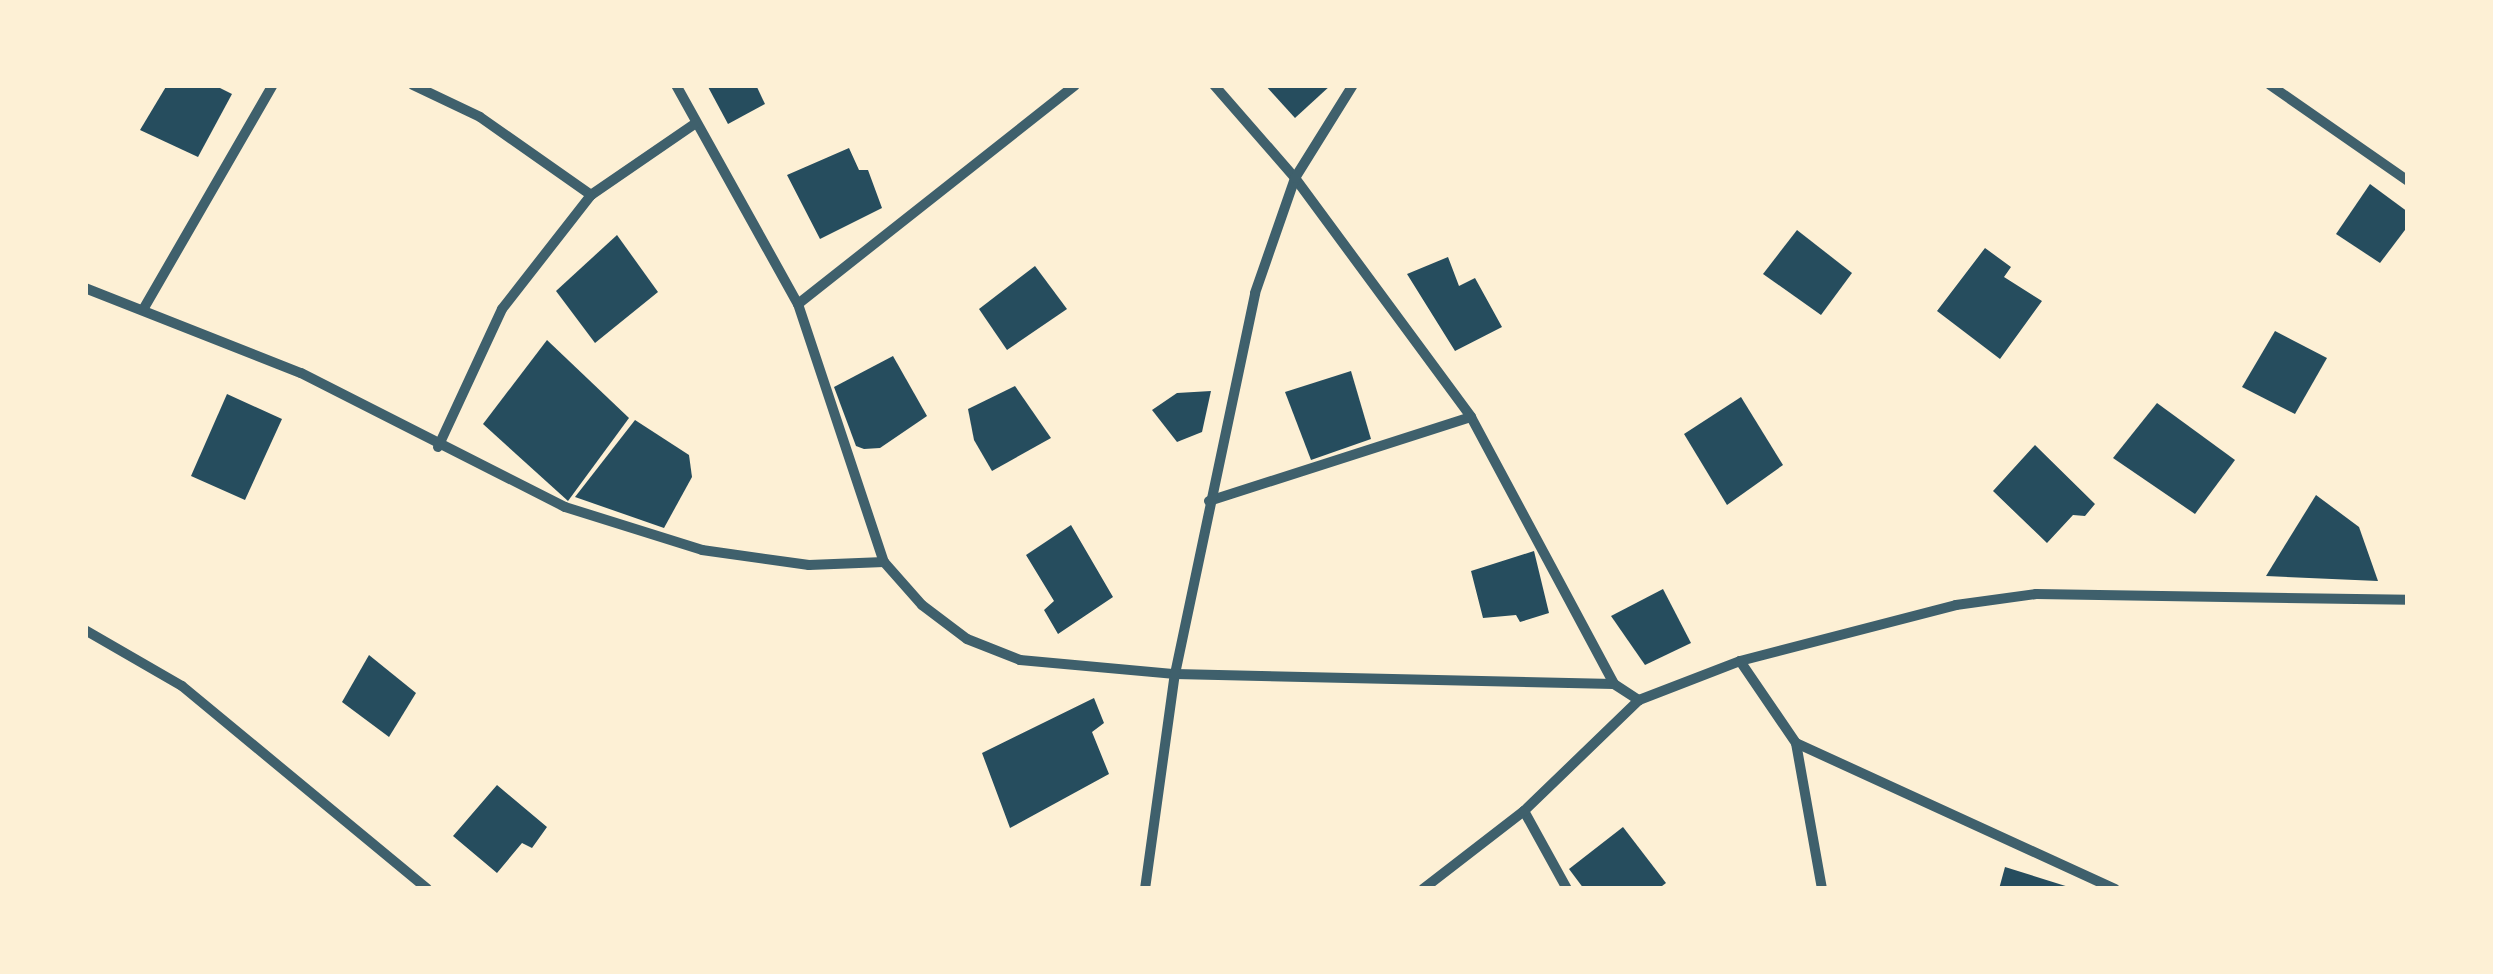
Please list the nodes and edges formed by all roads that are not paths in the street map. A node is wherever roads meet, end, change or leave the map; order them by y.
1 (273, 85) edge
2 (412, 85) edge
3 (676, 85) edge
4 (1074, 85) edge
5 (1214, 85) edge
6 (1353, 85) edge
7 (2270, 85) edge
8 (696, 123) junction
9 (1295, 178) junction
10 (2408, 181) edge
11 (591, 195) junction
12 (85, 288) edge
13 (798, 304) junction
14 (144, 308) junction
15 (1471, 417) junction
16 (438, 446) junction
17 (1209, 501) junction
18 (884, 562) junction
19 (2408, 600) edge
20 (85, 630) edge
21 (1740, 661) junction
22 (1175, 674) junction
23 (1614, 684) junction
24 (1639, 700) junction
25 (1796, 743) junction
26 (1524, 812) junction
27 (427, 889) edge
28 (1145, 889) edge
29 (1422, 889) edge
30 (1567, 889) edge
31 (1822, 889) edge
32 (2115, 889) edge

1 - 14 street
2 - 11 street
3 - 8 street
4 - 13 street
5 - 9 street
6 - 9 street
7 - 10 street
8 - 11 street
8 - 13 street
9 - 15 street
9 - 17 street
11 - 16 street
12 - 14 street
13 - 18 street
14 - 16 street
15 - 17 street
15 - 23 street
16 - 18 street
17 - 22 street
18 - 22 street
19 - 21 street
20 - 27 street
21 - 24 street
21 - 25 street
22 - 23 street
22 - 28 street
23 - 24 street
24 - 26 street
25 - 31 street
25 - 32 street
26 - 29 street
26 - 30 street

